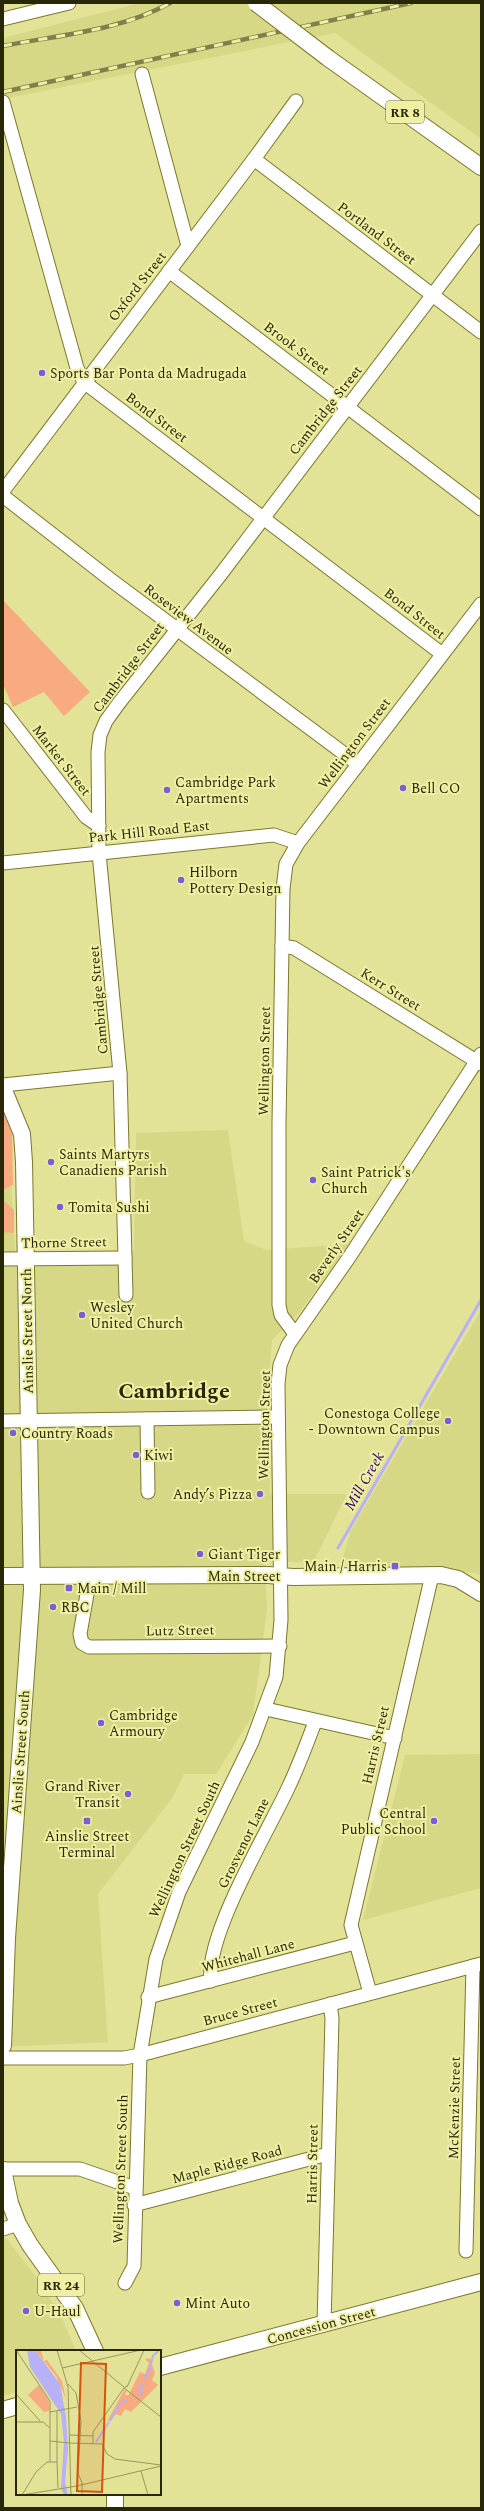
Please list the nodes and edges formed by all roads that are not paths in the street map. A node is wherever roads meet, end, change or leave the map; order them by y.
1 (69, 3) edge
2 (256, 3) edge
3 (3, 19) edge
4 (142, 74) dead end
5 (296, 100) dead end
6 (3, 102) edge
7 (254, 159) junction
8 (481, 167) edge
9 (481, 231) edge
10 (188, 246) junction
11 (169, 271) junction
12 (433, 296) junction
13 (481, 332) edge
14 (84, 382) junction
15 (348, 407) junction
16 (3, 491) edge
17 (3, 496) edge
18 (481, 509) edge
19 (263, 518) junction
20 (481, 604) edge
21 (177, 628) junction
22 (442, 654) junction
23 (3, 710) edge
24 (358, 764) junction
25 (99, 826) junction
26 (298, 843) junction
27 (99, 853) junction
28 (3, 863) edge
29 (282, 946) junction
30 (479, 1060) edge
31 (120, 1072) junction
32 (3, 1085) edge
33 (3, 1088) edge
34 (125, 1258) junction
35 (3, 1259) edge
36 (25, 1259) junction
37 (126, 1295) dead end
38 (295, 1334) junction
39 (278, 1417) junction
40 (147, 1418) junction
41 (28, 1420) junction
42 (3, 1421) edge
43 (148, 1492) dead end
44 (432, 1575) junction
45 (3, 1576) edge
46 (280, 1576) junction
47 (31, 1577) junction
48 (90, 1577) junction
49 (481, 1593) edge
50 (280, 1646) junction
51 (266, 1709) junction
52 (315, 1722) junction
53 (395, 1738) junction
54 (7, 1876) edge
55 (355, 1943) junction
56 (477, 1965) edge
57 (211, 1981) junction
58 (370, 1993) junction
59 (148, 1997) junction
60 (330, 2004) junction
61 (3, 2046) edge
62 (140, 2055) junction
63 (3, 2058) edge
64 (328, 2154) junction
65 (3, 2170) edge
66 (135, 2188) junction
67 (134, 2205) junction
68 (18, 2224) junction
69 (3, 2229) edge
70 (466, 2252) dead end
71 (481, 2282) edge
72 (125, 2283) dead end
73 (324, 2325) junction
74 (95, 2350) edge
75 (161, 2367) edge
76 (16, 2406) edge
77 (3, 2410) edge
78 (115, 2495) edge
79 (115, 2508) edge

1 - 3 street
2 - 8 main road, RR 8, bridge
4 - 10 street
5 - 7 street, Oxford Street
6 - 14 street, Bond Street
7 - 10 street, Oxford Street
7 - 12 street, Portland Street
9 - 12 street, Cambridge Street
10 - 11 street, Oxford Street
11 - 14 street, Oxford Street
11 - 15 street, Brook Street
12 - 13 street, Portland Street
12 - 15 street, Cambridge Street
14 - 16 street, Oxford Street
14 - 19 street, Bond Street
15 - 18 street, Brook Street
15 - 19 street, Cambridge Street
17 - 21 street, Roseview Avenue
19 - 21 street, Cambridge Street
19 - 22 street, Bond Street
20 - 22 street, Wellington Street
21 - 24 street, Roseview Avenue
21 - 25 street, Cambridge Street
22 - 24 street, Wellington Street
23 - 25 street, Market Street
24 - 26 street, Wellington Street
25 - 27 street, Cambridge Street
26 - 27 street, Park Hill Road East
26 - 29 street, Wellington Street
27 - 28 street, Park Hill Road East
27 - 31 street, Cambridge Street
29 - 30 street, Kerr Street
29 - 38 street, Wellington Street
30 - 38 street, Beverly Street
31 - 32 street
31 - 34 street, Cambridge Street
33 - 36 main road, Ainslie Street North
34 - 36 street, Thorne Street
34 - 37 street, Cambridge Street
35 - 36 street, Thorne Street
36 - 41 main road, Ainslie Street North
38 - 39 street, Wellington Street
39 - 40 street
39 - 46 street, Wellington Street
40 - 41 street
40 - 43 street
41 - 42 street
41 - 47 main road, Ainslie Street North
44 - 46 main road, Main Street
44 - 49 main road, Main Street
44 - 53 street, Harris Street
45 - 47 main road, Main Street
46 - 48 main road, Main Street
46 - 50 street, Wellington Street South
47 - 48 main road, Main Street
47 - 54 main road, Ainslie Street South
48 - 50 street, Lutz Street
50 - 51 street, Wellington Street South
51 - 52 street
51 - 59 street, Wellington Street South
52 - 53 street
52 - 57 street, Grosvenor Lane
53 - 55 street, Harris Street
54 - 61 main road, Ainslie Street South
55 - 57 street, Whitehall Lane
55 - 58 street, Harris Street
56 - 58 street, Bruce Street
56 - 70 street, McKenzie Street
57 - 59 street, Whitehall Lane
58 - 60 street, Bruce Street
59 - 62 street, Wellington Street South
60 - 62 street, Bruce Street
60 - 64 street, Harris Street
62 - 63 street, Bruce Street
62 - 66 street, Wellington Street South
64 - 67 street, Maple Ridge Road
64 - 73 street, Harris Street
65 - 66 street
65 - 68 main road, RR 24
66 - 67 street, Wellington Street South
67 - 72 street, Wellington Street South
68 - 69 street
68 - 74 main road, RR 24
71 - 73 main road, Concession Street
73 - 75 main road, Concession Street
76 - 77 main road
78 - 79 main road

